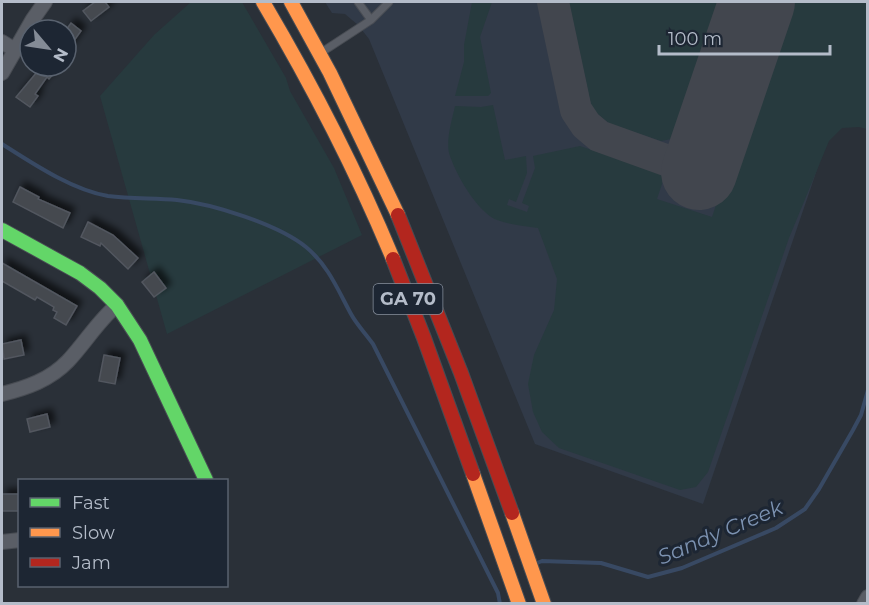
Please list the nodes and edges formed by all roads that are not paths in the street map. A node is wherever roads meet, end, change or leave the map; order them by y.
1 (45, 2) edge
2 (263, 2) edge
3 (291, 2) edge
4 (358, 2) edge
5 (389, 2) edge
6 (371, 20) junction
7 (2, 42) edge
8 (15, 50) junction
9 (321, 53) junction
10 (301, 65) junction
11 (2, 73) edge
12 (2, 230) edge
13 (117, 305) junction
14 (2, 394) edge
15 (206, 479) edge
16 (18, 540) edge
17 (2, 542) edge
18 (867, 597) edge
19 (519, 603) edge
20 (544, 603) edge
21 (864, 603) edge

1 - 8 street
2 - 10 main road, GA 70
3 - 9 main road, GA 70
4 - 6 lane
5 - 6 lane
6 - 9 lane
7 - 8 street
8 - 11 street
9 - 10 lane
9 - 20 main road, GA 70
10 - 19 main road, GA 70
12 - 13 main road
13 - 14 street
13 - 15 main road
16 - 17 street
18 - 21 street

